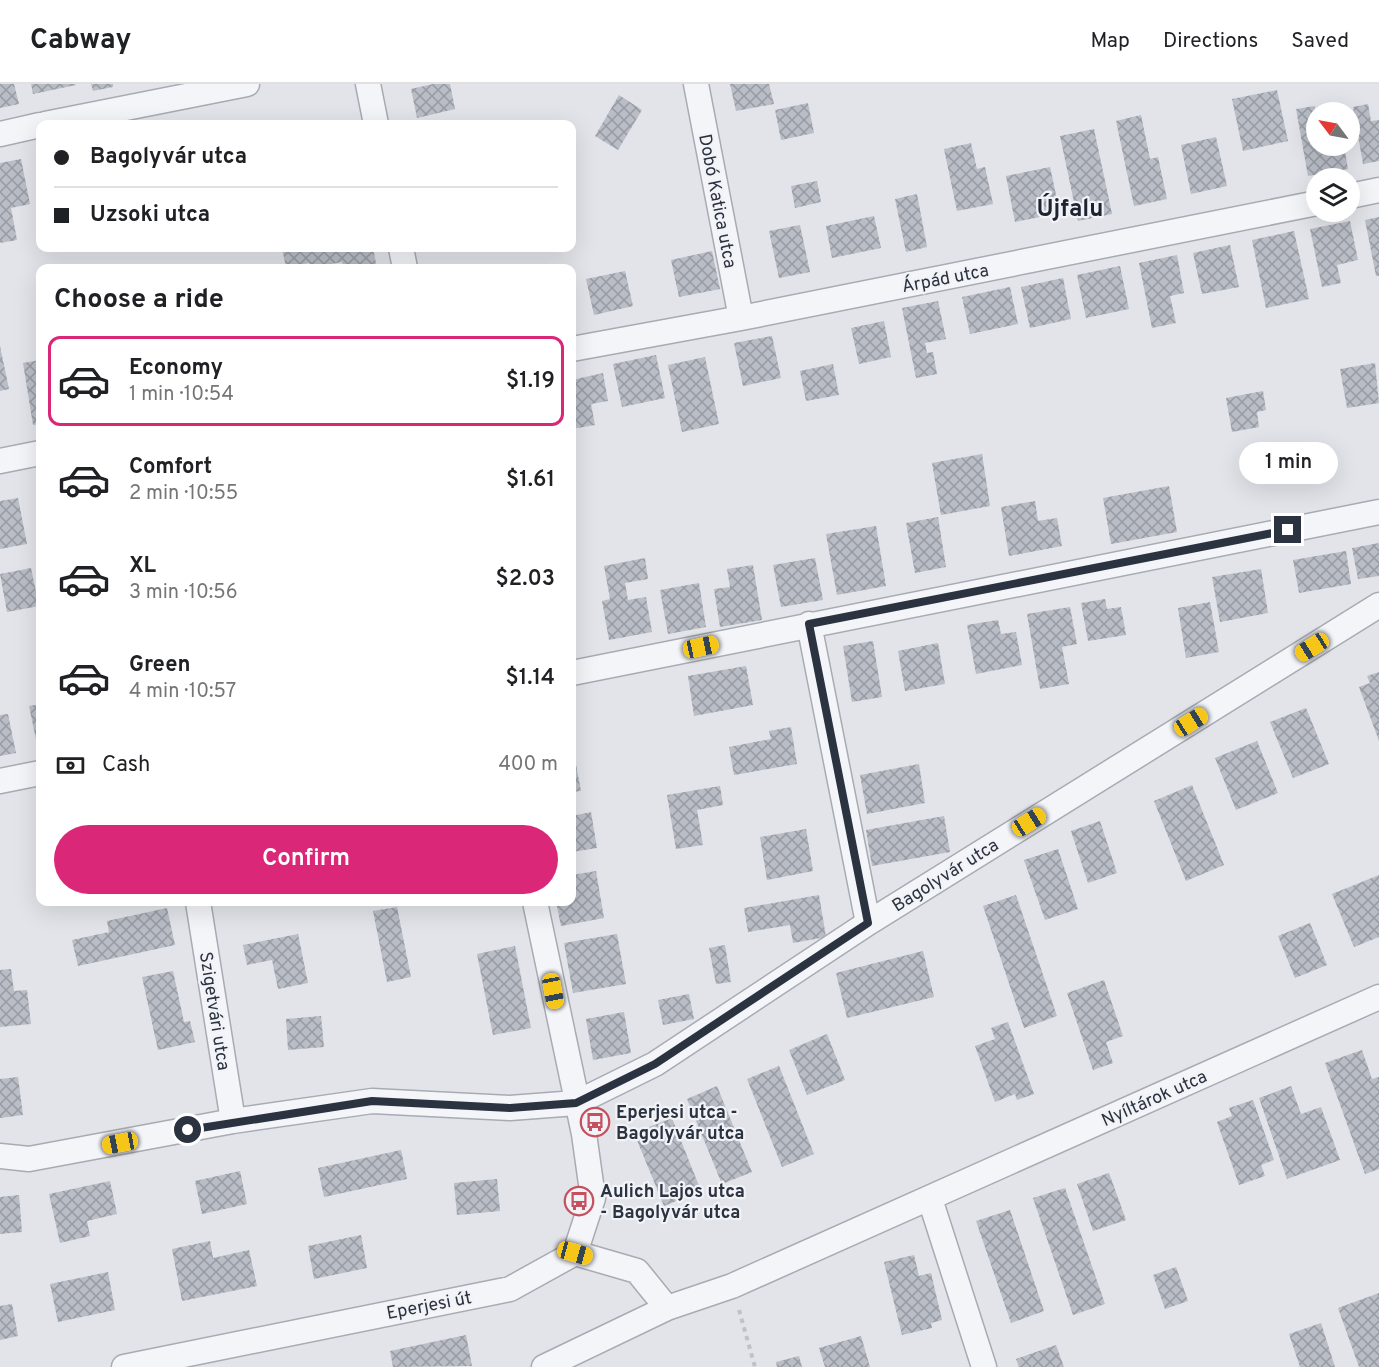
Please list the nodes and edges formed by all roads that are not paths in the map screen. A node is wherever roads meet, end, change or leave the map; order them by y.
1 (247, 84) edge
2 (368, 84) edge
3 (696, 84) edge
4 (65, 120) edge
5 (375, 120) edge
6 (36, 126) edge
7 (0, 134) edge
8 (1379, 190) edge
9 (1360, 194) edge
10 (1306, 205) edge
11 (741, 318) junction
12 (576, 348) edge
13 (36, 454) edge
14 (0, 461) edge
15 (1379, 512) edge
16 (1379, 605) edge
17 (809, 624) junction
18 (576, 672) edge
19 (36, 775) edge
20 (0, 781) edge
21 (199, 906) edge
22 (536, 906) edge
23 (868, 923) junction
24 (1379, 997) edge
25 (576, 1103) junction
26 (233, 1121) junction
27 (0, 1156) edge
28 (930, 1199) junction
29 (575, 1253) junction
30 (667, 1308) junction
31 (124, 1367) edge
32 (544, 1367) edge
33 (984, 1367) edge

1 - 4 street
2 - 5 street
3 - 11 street, Dobó Katica utca
6 - 7 street
8 - 9 street
10 - 11 street, Árpád utca
11 - 12 street, Árpád utca
13 - 14 street
15 - 17 street
16 - 23 street, Bagolyvár utca
17 - 18 street
17 - 23 street
19 - 20 street
21 - 26 street, Szigetvári utca
22 - 25 street
23 - 25 street, Bagolyvár utca
24 - 28 street, Nyíltárok utca
25 - 26 street, Bagolyvár utca
25 - 29 street
26 - 27 street, Bagolyvár utca
28 - 30 street, Nyíltárok utca
28 - 33 street
29 - 30 street
29 - 31 street, Eperjesi út
30 - 32 street, Nyíltárok utca

